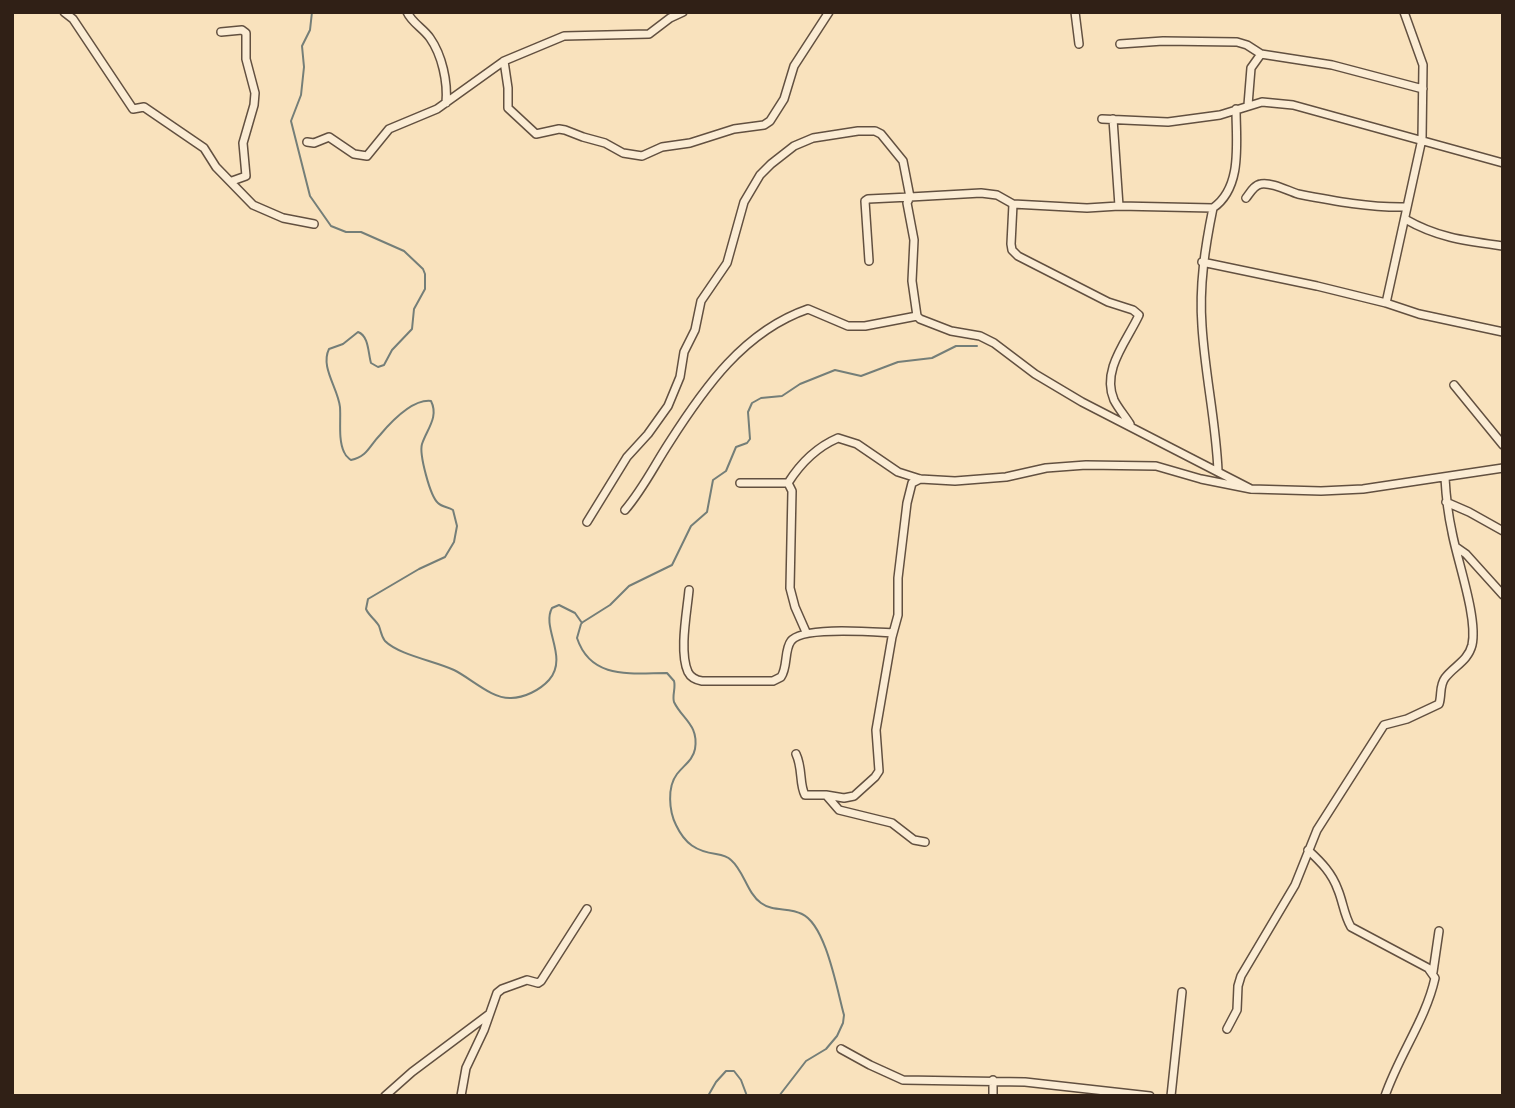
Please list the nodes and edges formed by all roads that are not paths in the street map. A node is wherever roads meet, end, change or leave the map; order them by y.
1 (64, 12) edge
2 (407, 12) edge
3 (683, 12) edge
4 (829, 12) edge
5 (1075, 12) edge
6 (1404, 12) edge
7 (221, 32) dead end
8 (1079, 44) dead end
9 (1120, 44) dead end
10 (1261, 54) junction
11 (504, 61) junction
12 (1423, 89) junction
13 (446, 103) junction
14 (1248, 105) junction
15 (1236, 109) junction
16 (1102, 119) dead end
17 (1113, 119) junction
18 (1422, 139) junction
19 (307, 142) dead end
20 (1503, 163) edge
21 (232, 181) junction
22 (910, 197) junction
23 (1246, 198) dead end
24 (1013, 204) junction
25 (1119, 205) junction
26 (1407, 207) junction
27 (1213, 208) junction
28 (1405, 219) junction
29 (314, 224) dead end
30 (1503, 246) edge
31 (869, 261) dead end
32 (1202, 262) junction
33 (1386, 303) junction
34 (917, 316) junction
35 (1503, 332) edge
36 (1454, 384) dead end
37 (1130, 425) junction
38 (1503, 445) edge
39 (1503, 468) edge
40 (1218, 471) junction
41 (1445, 478) junction
42 (919, 479) junction
43 (740, 483) dead end
44 (788, 483) junction
45 (1251, 489) junction
46 (1446, 502) junction
47 (625, 510) dead end
48 (587, 522) dead end
49 (1503, 531) edge
50 (1455, 546) junction
51 (689, 590) dead end
52 (1503, 595) edge
53 (806, 632) junction
54 (893, 633) junction
55 (796, 754) dead end
56 (826, 795) junction
57 (925, 842) dead end
58 (1308, 850) junction
59 (587, 909) dead end
60 (1439, 931) dead end
61 (1433, 972) junction
62 (1182, 992) dead end
63 (488, 1015) junction
64 (1227, 1028) dead end
65 (841, 1049) dead end
66 (993, 1080) junction
67 (1072, 1086) junction
68 (385, 1096) edge
69 (461, 1096) edge
70 (993, 1096) edge
71 (1070, 1096) edge
72 (1150, 1096) edge
73 (1171, 1096) edge
74 (1385, 1096) edge

1 - 21 street
2 - 13 street
3 - 11 street
4 - 11 street
5 - 8 street
6 - 12 street
7 - 21 street
9 - 10 street
10 - 12 street
10 - 14 street
11 - 13 street
12 - 18 street
13 - 19 street
14 - 15 street
14 - 18 street
15 - 17 street
15 - 27 street
16 - 17 street
17 - 25 street
18 - 20 street
18 - 26 street
21 - 29 street
22 - 24 street
22 - 31 street
22 - 34 street
22 - 48 street
23 - 26 street
24 - 25 street
24 - 37 street
25 - 27 street
26 - 28 street
27 - 32 street
28 - 30 street
28 - 33 street
32 - 33 street
32 - 40 street
33 - 35 street
34 - 37 street
34 - 47 street
36 - 38 street
37 - 40 street
39 - 41 street
40 - 45 street
41 - 45 street
41 - 46 street
42 - 44 street
42 - 45 street
42 - 54 street
43 - 44 street
44 - 53 street
46 - 49 street
46 - 50 street
50 - 52 street
50 - 58 street
51 - 53 street
53 - 54 street
54 - 56 street
55 - 56 street
56 - 57 street
58 - 61 street
58 - 64 street
59 - 63 street
60 - 61 street
61 - 74 street
62 - 73 street
63 - 68 street
63 - 69 street
65 - 66 street
66 - 67 street
66 - 70 street
67 - 71 street
67 - 72 street

